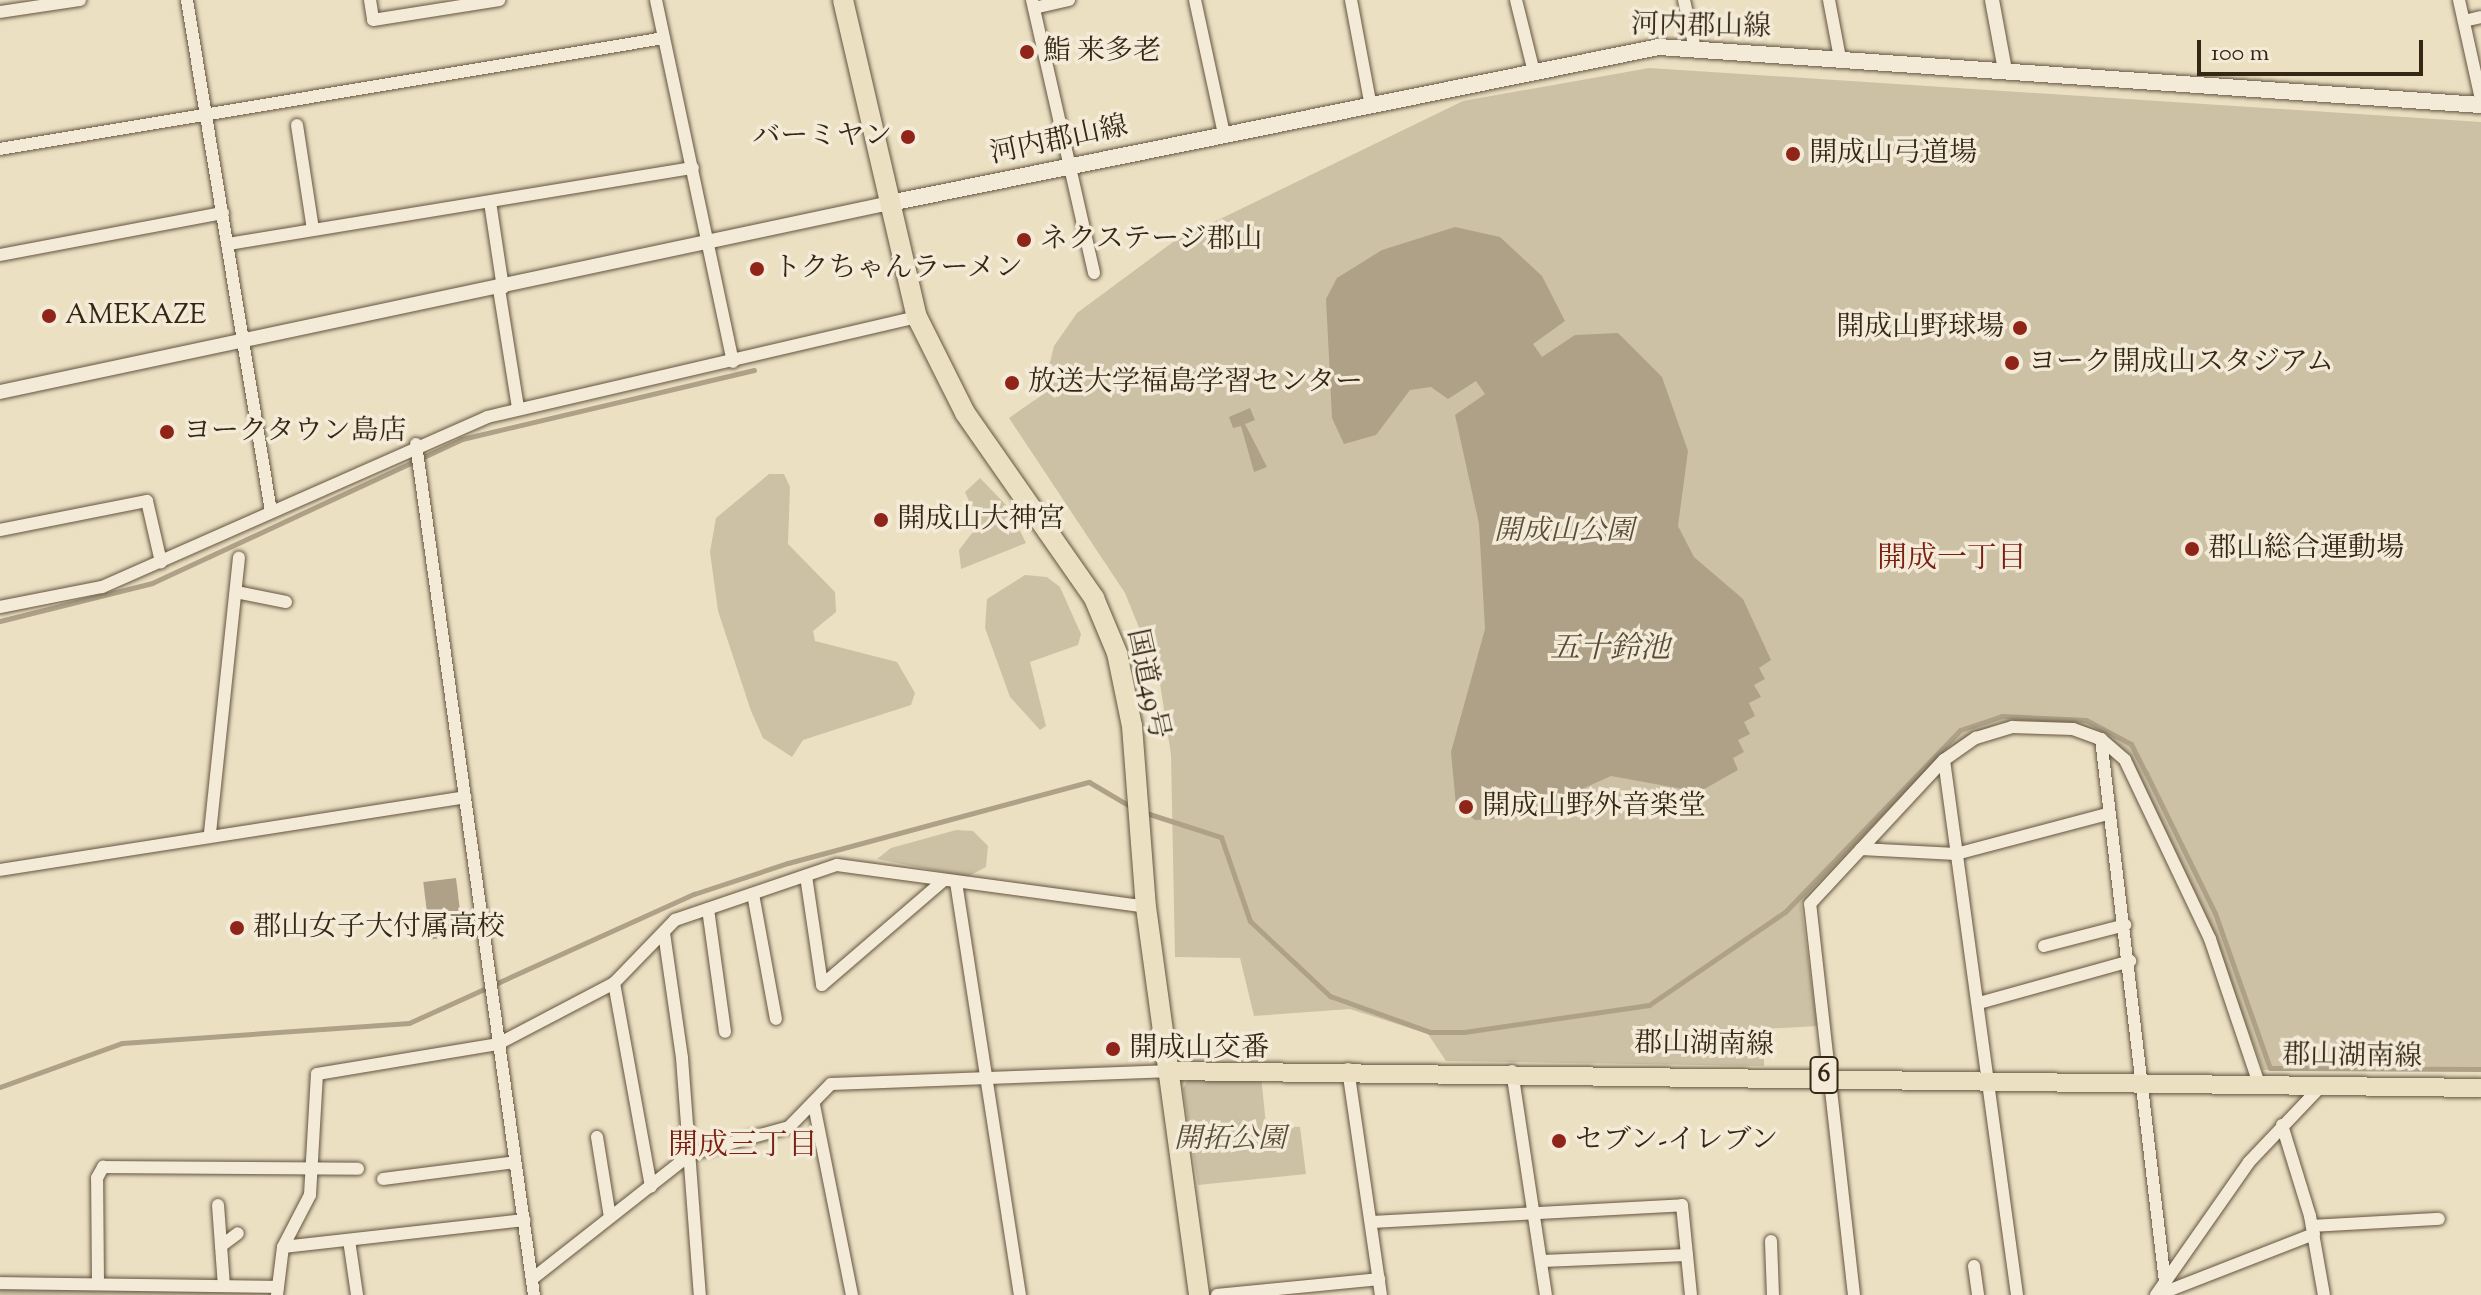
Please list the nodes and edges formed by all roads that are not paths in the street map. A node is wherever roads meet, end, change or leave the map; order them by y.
1 (80, 0) edge
2 (187, 0) edge
3 (370, 0) edge
4 (499, 0) edge
5 (656, 0) edge
6 (843, 0) edge
7 (1069, 0) edge
8 (1195, 0) edge
9 (1351, 0) edge
10 (1516, 0) edge
11 (1684, 0) edge
12 (1829, 0) edge
13 (1992, 0) edge
14 (2459, 0) edge
15 (1033, 4) edge
16 (0, 12) edge
17 (2481, 17) edge
18 (2464, 21) junction
19 (664, 38) junction
20 (1695, 49) junction
21 (1840, 58) junction
22 (1533, 68) junction
23 (2005, 70) junction
24 (1370, 102) junction
25 (2481, 102) edge
26 (208, 116) junction
27 (297, 125) dead end
28 (1224, 134) junction
29 (0, 149) edge
30 (1068, 166) junction
31 (693, 168) junction
32 (490, 202) junction
33 (885, 204) junction
34 (223, 213) junction
35 (313, 229) junction
36 (228, 244) junction
37 (710, 244) junction
38 (0, 255) edge
39 (1094, 273) dead end
40 (501, 288) junction
41 (917, 317) junction
42 (245, 340) junction
43 (733, 362) junction
44 (0, 392) edge
45 (518, 408) junction
46 (416, 444) junction
47 (271, 511) junction
48 (0, 530) edge
49 (239, 558) dead end
50 (161, 562) junction
51 (236, 592) junction
52 (286, 602) dead end
53 (0, 607) edge
54 (2101, 739) junction
55 (1944, 760) junction
56 (465, 797) junction
57 (2107, 814) junction
58 (210, 833) junction
59 (1861, 849) junction
60 (1956, 854) junction
61 (0, 870) edge
62 (806, 876) junction
63 (950, 881) junction
64 (753, 894) junction
65 (1146, 907) junction
66 (708, 909) junction
67 (2125, 925) junction
68 (664, 933) junction
69 (2044, 946) dead end
70 (2130, 961) junction
71 (614, 983) junction
72 (1979, 1003) junction
73 (776, 1019) dead end
74 (725, 1032) dead end
75 (498, 1044) junction
76 (1348, 1069) junction
77 (1166, 1071) junction
78 (1512, 1071) junction
79 (1831, 1075) junction
80 (983, 1077) junction
81 (1990, 1078) junction
82 (2146, 1082) junction
83 (2259, 1084) junction
84 (2322, 1084) junction
85 (2481, 1088) edge
86 (814, 1105) junction
87 (2282, 1125) junction
88 (597, 1137) dead end
89 (691, 1154) junction
90 (515, 1162) junction
91 (312, 1167) junction
92 (358, 1169) dead end
93 (383, 1179) dead end
94 (651, 1187) junction
95 (218, 1205) dead end
96 (1536, 1212) junction
97 (610, 1217) junction
98 (2439, 1219) dead end
99 (524, 1220) junction
100 (1373, 1222) junction
101 (2313, 1230) junction
102 (238, 1233) dead end
103 (349, 1240) junction
104 (1771, 1241) dead end
105 (221, 1246) junction
106 (283, 1247) junction
107 (1687, 1255) junction
108 (1542, 1261) junction
109 (1974, 1266) dead end
110 (532, 1279) junction
111 (1379, 1279) junction
112 (0, 1283) edge
113 (98, 1284) junction
114 (224, 1286) junction
115 (278, 1291) edge
116 (2162, 1291) edge
117 (357, 1295) edge
118 (534, 1295) edge
119 (700, 1295) edge
120 (852, 1295) edge
121 (1020, 1295) edge
122 (1199, 1295) edge
123 (1217, 1295) edge
124 (1381, 1295) edge
125 (1546, 1295) edge
126 (1691, 1295) edge
127 (1773, 1295) edge
128 (1854, 1295) edge
129 (1978, 1295) edge
130 (2017, 1295) edge
131 (2324, 1295) edge

1 - 16 street
2 - 26 street
3 - 4 street
5 - 19 street
6 - 33 highway, 国道49号
7 - 15 street
8 - 28 street
9 - 24 street
10 - 22 street
11 - 20 street
12 - 21 street
13 - 23 street
14 - 18 street
15 - 30 street
17 - 18 street
18 - 25 street
19 - 26 street
19 - 31 street
20 - 21 main road, 河内郡山線
20 - 22 main road, 河内郡山線
21 - 23 main road, 河内郡山線
22 - 24 main road, 河内郡山線
23 - 25 main road, 河内郡山線
24 - 28 main road, 河内郡山線
26 - 29 street
26 - 34 street
27 - 35 street
28 - 30 main road, 河内郡山線
30 - 33 main road, 河内郡山線
30 - 39 street
31 - 32 street
31 - 37 street
32 - 35 street
32 - 40 street
33 - 37 street
33 - 41 highway, 国道49号
34 - 36 street
34 - 38 street
35 - 36 street
36 - 42 street
37 - 40 street
37 - 43 street
40 - 42 street
40 - 45 street
41 - 43 street
41 - 65 highway, 国道49号
42 - 44 street
42 - 47 street
43 - 45 street
45 - 46 street
46 - 47 street
46 - 56 street
47 - 50 street
48 - 50 street
49 - 51 street
50 - 53 street
51 - 52 street
51 - 58 street
54 - 55 street
54 - 57 street
54 - 83 street
55 - 59 street
55 - 60 street
56 - 58 street
56 - 75 street
57 - 60 street
57 - 67 street
58 - 61 street
59 - 60 street
59 - 79 street
60 - 72 street
62 - 63 street
62 - 63 street
62 - 64 street
63 - 65 street
63 - 80 street
64 - 66 street
64 - 73 street
65 - 77 highway, 国道49号
66 - 68 street
66 - 74 street
67 - 69 street
67 - 70 street
68 - 71 street
68 - 89 street
70 - 72 street
70 - 82 street
71 - 75 street
71 - 94 street
72 - 81 street
75 - 90 street
75 - 91 street
76 - 77 main road, 郡山湖南線 / 6
76 - 78 main road, 郡山湖南線 / 6
76 - 100 street
77 - 80 street
77 - 122 highway, 国道49号
78 - 79 main road, 郡山湖南線 / 6
78 - 96 street
79 - 81 main road, 郡山湖南線 / 6
79 - 128 street
80 - 86 street
80 - 121 street
81 - 82 main road, 郡山湖南線 / 6
81 - 130 street
82 - 83 main road, 郡山湖南線 / 6
82 - 116 street
83 - 84 main road, 郡山湖南線 / 6
84 - 85 main road, 郡山湖南線 / 6
84 - 87 street
86 - 89 street
86 - 120 street
87 - 101 street
87 - 116 street
88 - 97 street
89 - 94 street
89 - 119 street
90 - 93 street
90 - 99 street
91 - 92 street
91 - 106 street
91 - 113 street
94 - 97 street
95 - 105 street
96 - 100 street
96 - 107 street
96 - 108 street
97 - 110 street
98 - 101 street
99 - 103 street
99 - 110 street
100 - 111 street
101 - 116 street
101 - 131 street
102 - 105 street
103 - 106 street
103 - 117 street
104 - 127 street
105 - 114 street
106 - 115 street
107 - 108 street
107 - 126 street
108 - 125 street
109 - 129 street
110 - 118 street
111 - 123 street
111 - 124 street
112 - 113 street
113 - 114 street
114 - 115 street

